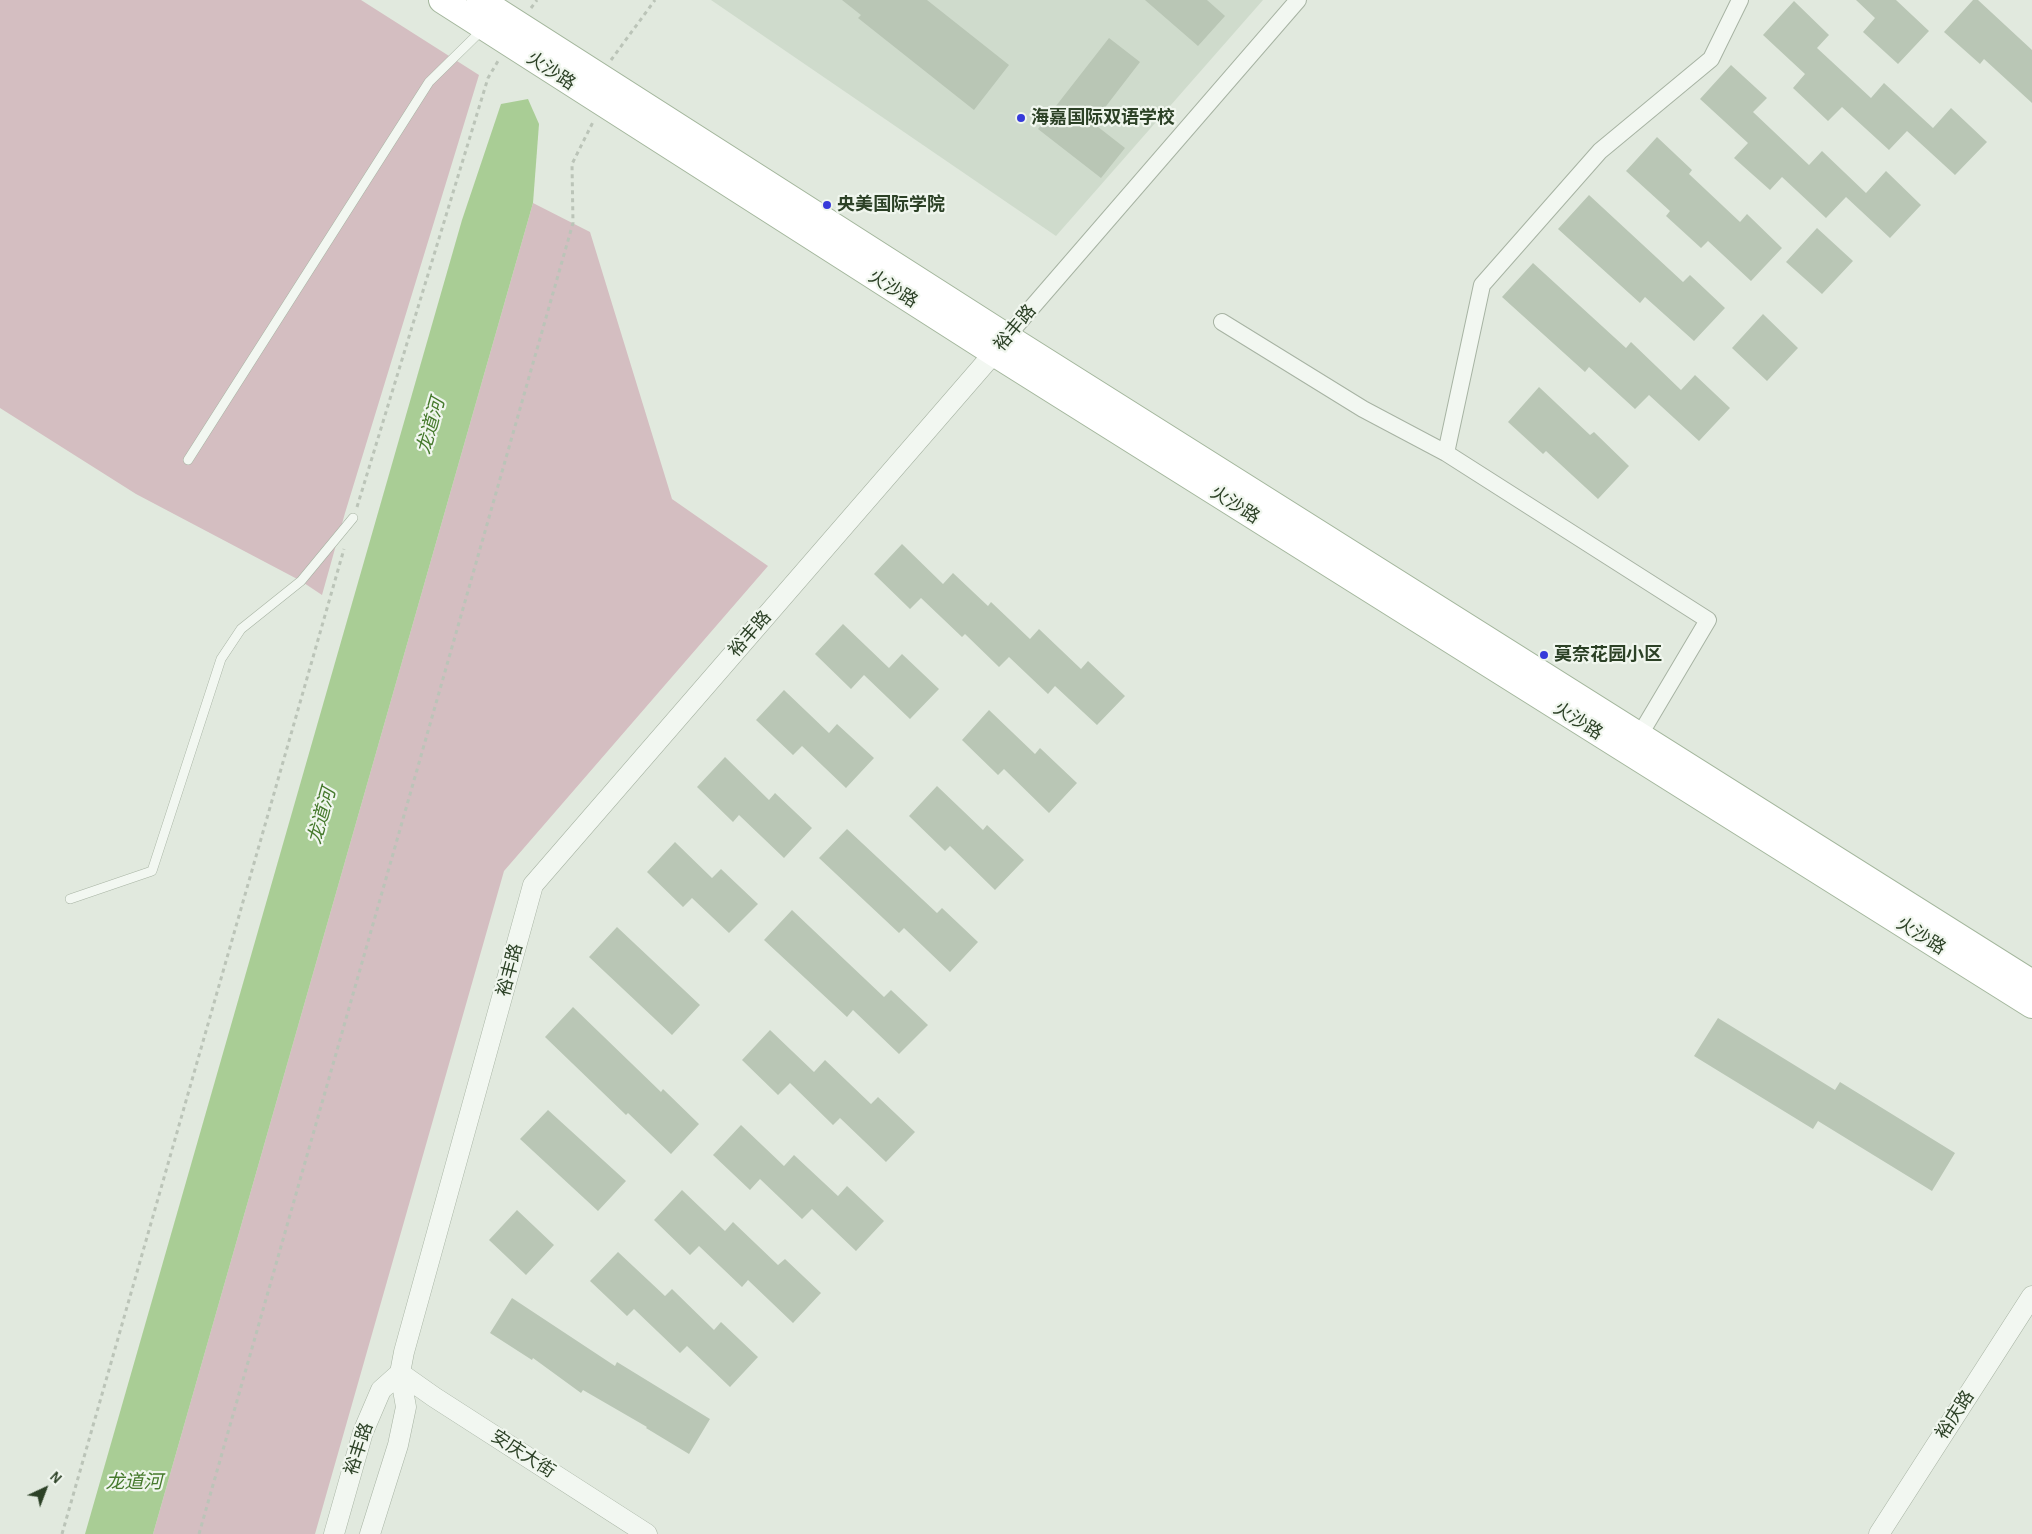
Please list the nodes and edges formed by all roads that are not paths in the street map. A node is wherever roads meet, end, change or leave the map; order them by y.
1 (442, 0) edge
2 (480, 0) edge
3 (1298, 0) edge
4 (1740, 0) edge
5 (484, 28) junction
6 (1222, 322) dead end
7 (1000, 345) junction
8 (1446, 453) junction
9 (188, 460) dead end
10 (353, 518) road end
11 (1634, 744) junction
12 (70, 899) dead end
13 (2032, 983) edge
14 (2032, 1005) edge
15 (2032, 1296) edge
16 (400, 1373) junction
17 (334, 1534) edge
18 (370, 1534) edge
19 (647, 1534) edge
20 (1879, 1534) edge

1 - 5 main road, 火沙路
2 - 7 main road, 火沙路
3 - 7 street, 裕丰路
4 - 8 street
5 - 7 main road, 火沙路
5 - 9 lane
6 - 8 street
7 - 11 main road, 火沙路
7 - 16 street, 裕丰路
8 - 11 street
10 - 12 lane
11 - 13 main road, 火沙路
11 - 14 main road, 火沙路
15 - 20 street, 裕庆路
16 - 17 street, 裕丰路
16 - 18 street, 裕丰路
16 - 19 street, 安庆大街

